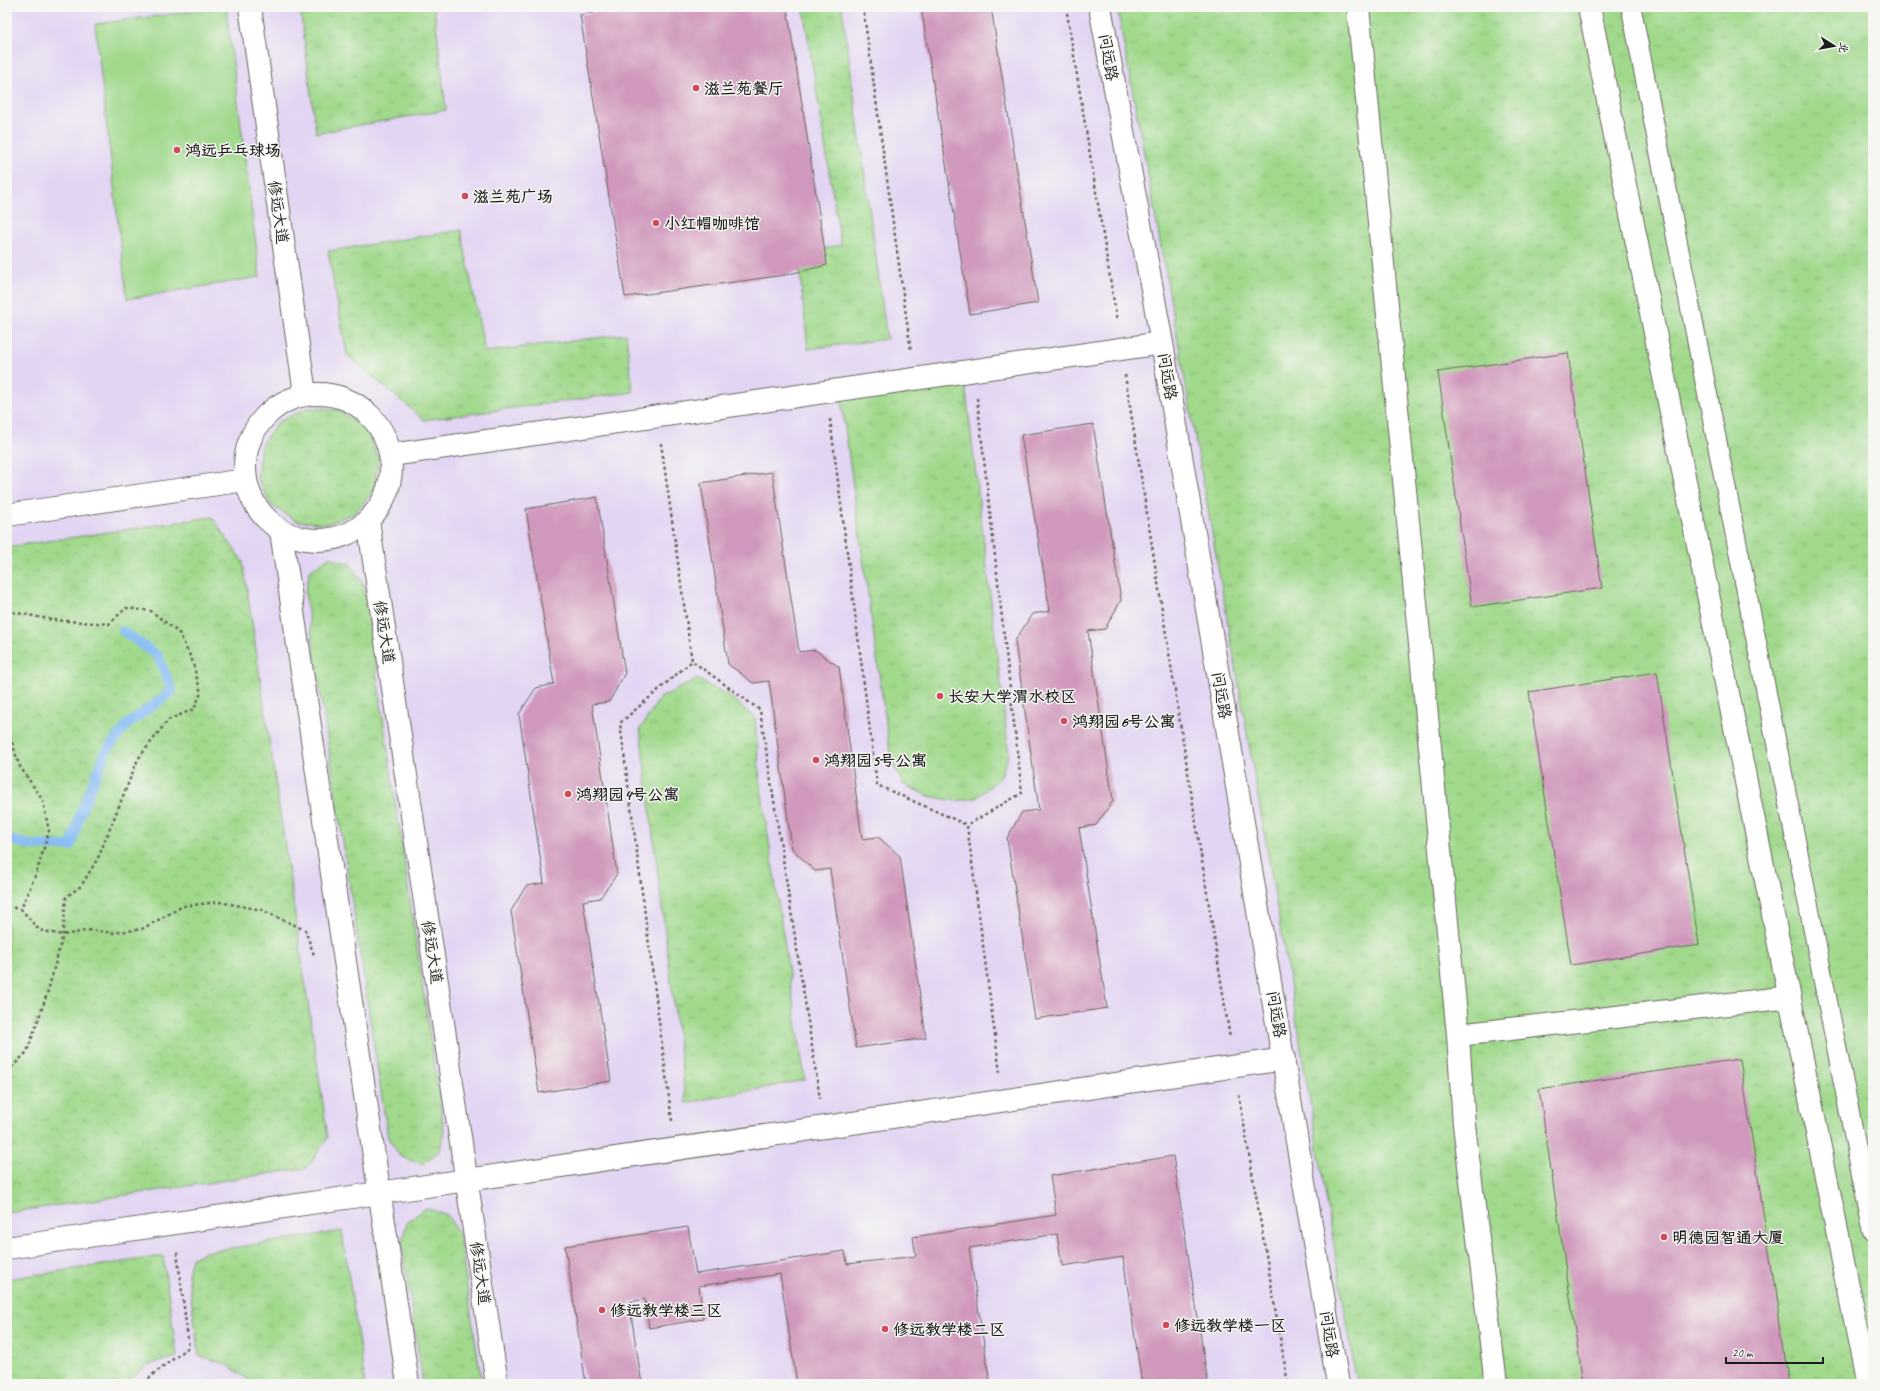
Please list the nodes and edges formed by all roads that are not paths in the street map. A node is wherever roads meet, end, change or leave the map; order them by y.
1 (250, 7) edge
2 (1100, 7) edge
3 (1358, 7) edge
4 (1589, 7) edge
5 (1630, 7) edge
6 (1162, 343) junction
7 (305, 394) junction
8 (391, 455) junction
9 (245, 480) junction
10 (7, 515) edge
11 (368, 521) junction
12 (281, 531) junction
13 (1790, 997) junction
14 (1458, 1035) junction
15 (1284, 1059) junction
16 (467, 1180) junction
17 (379, 1193) junction
18 (1873, 1232) edge
19 (7, 1248) edge
20 (408, 1384) edge
21 (497, 1384) edge
22 (1338, 1384) edge
23 (1496, 1384) edge
24 (1868, 1384) edge

1 - 7 street, 修远大道
2 - 6 street, 问远路
3 - 14 street
4 - 13 street
5 - 18 lane
6 - 8 street
6 - 15 street, 问远路
7 - 8 street
7 - 9 street
8 - 11 street
9 - 10 street
9 - 12 street
11 - 12 street
11 - 16 street, 修远大道
12 - 17 street
13 - 14 street
13 - 24 street
14 - 23 street
15 - 16 street
15 - 22 street, 问远路
16 - 17 street
16 - 21 street, 修远大道
17 - 19 street
17 - 20 street

